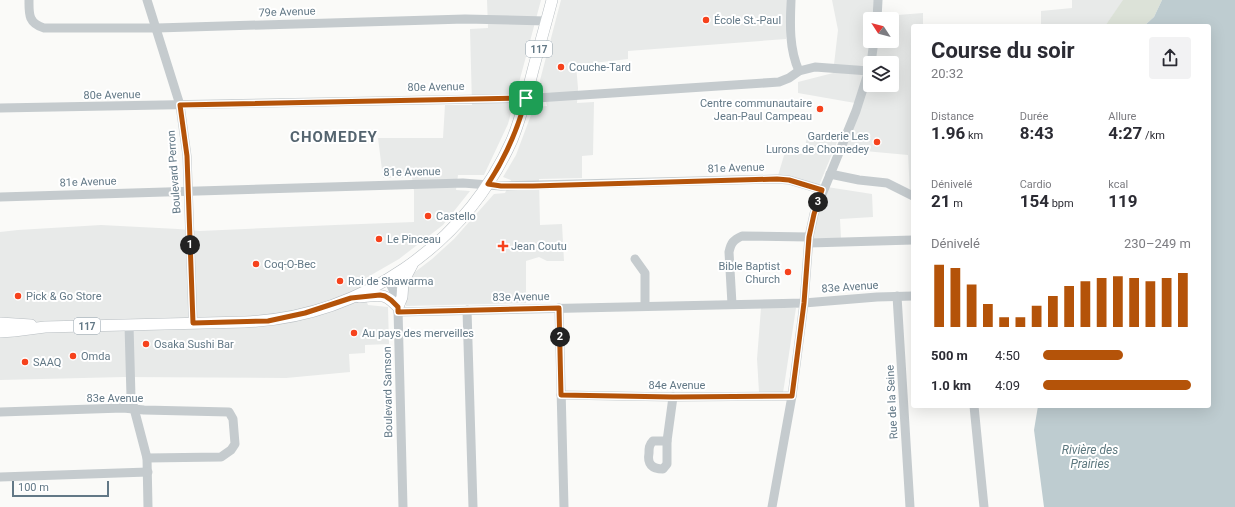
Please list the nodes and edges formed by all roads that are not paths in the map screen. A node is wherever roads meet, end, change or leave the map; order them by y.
1 (30, 0) edge
2 (147, 0) edge
3 (552, 0) edge
4 (791, 0) edge
5 (878, 0) edge
6 (877, 12) edge
7 (546, 21) junction
8 (157, 28) junction
9 (863, 67) edge
10 (799, 71) junction
11 (863, 88) edge
12 (526, 98) junction
13 (180, 105) junction
14 (0, 108) edge
15 (830, 174) junction
16 (488, 184) junction
17 (822, 190) junction
18 (188, 191) junction
19 (911, 195) edge
20 (0, 197) edge
21 (809, 240) junction
22 (911, 240) edge
23 (636, 259) dead end
24 (412, 264) junction
25 (388, 279) junction
26 (898, 296) junction
27 (911, 296) edge
28 (351, 298) junction
29 (804, 303) junction
30 (732, 304) junction
31 (645, 306) junction
32 (559, 308) junction
33 (398, 310) junction
34 (467, 310) junction
35 (0, 322) edge
36 (193, 323) junction
37 (129, 325) junction
38 (46, 327) junction
39 (0, 332) edge
40 (561, 395) junction
41 (792, 396) junction
42 (673, 397) junction
43 (974, 408) edge
44 (134, 409) junction
45 (0, 412) edge
46 (667, 441) dead end
47 (147, 458) junction
48 (148, 472) junction
49 (0, 477) edge
50 (148, 507) edge
51 (403, 507) edge
52 (472, 507) edge
53 (564, 507) edge
54 (772, 507) edge
55 (910, 507) edge
56 (984, 507) edge

1 - 8 street, 79e Avenue
2 - 8 street, Boulevard Perron
3 - 7 main road, 117
4 - 10 street
5 - 6 street
7 - 8 street, 79e Avenue
7 - 12 main road, 117
8 - 13 street, Boulevard Perron
9 - 10 street, 80e Avenue
10 - 12 street, 80e Avenue
11 - 15 street
12 - 13 street, 80e Avenue
12 - 16 main road, 117
13 - 14 street, 80e Avenue
13 - 18 street, Boulevard Perron
15 - 17 street
15 - 19 street
16 - 17 street, 81e Avenue
16 - 18 street, 81e Avenue
16 - 24 main road, 117
17 - 21 street
18 - 20 street, 81e Avenue
18 - 36 street, Boulevard Perron
21 - 22 street
21 - 29 street
21 - 30 street
23 - 31 street
24 - 25 main road, 117
24 - 33 main road
25 - 28 main road, 117
25 - 33 street, Boulevard Samson
26 - 27 street, 83e Avenue
26 - 29 street, 83e Avenue
26 - 55 street, Rue de la Seine
28 - 33 main road
28 - 36 main road, 117
29 - 30 street, 83e Avenue
29 - 41 street
30 - 31 street, 83e Avenue
31 - 32 street, 83e Avenue
32 - 34 street, 83e Avenue
32 - 40 street
33 - 34 street, 83e Avenue
33 - 51 street, Boulevard Samson
34 - 52 street
35 - 38 main road, 117
36 - 37 main road, 117
37 - 38 main road, 117
37 - 44 street
38 - 39 main road, 117
40 - 42 street, 84e Avenue
40 - 53 street
41 - 42 street, 84e Avenue
41 - 54 street
42 - 46 street
43 - 56 street
44 - 45 street, 83e Avenue
44 - 47 street
44 - 47 street, 83e Avenue
47 - 48 street
48 - 49 street
48 - 50 street

